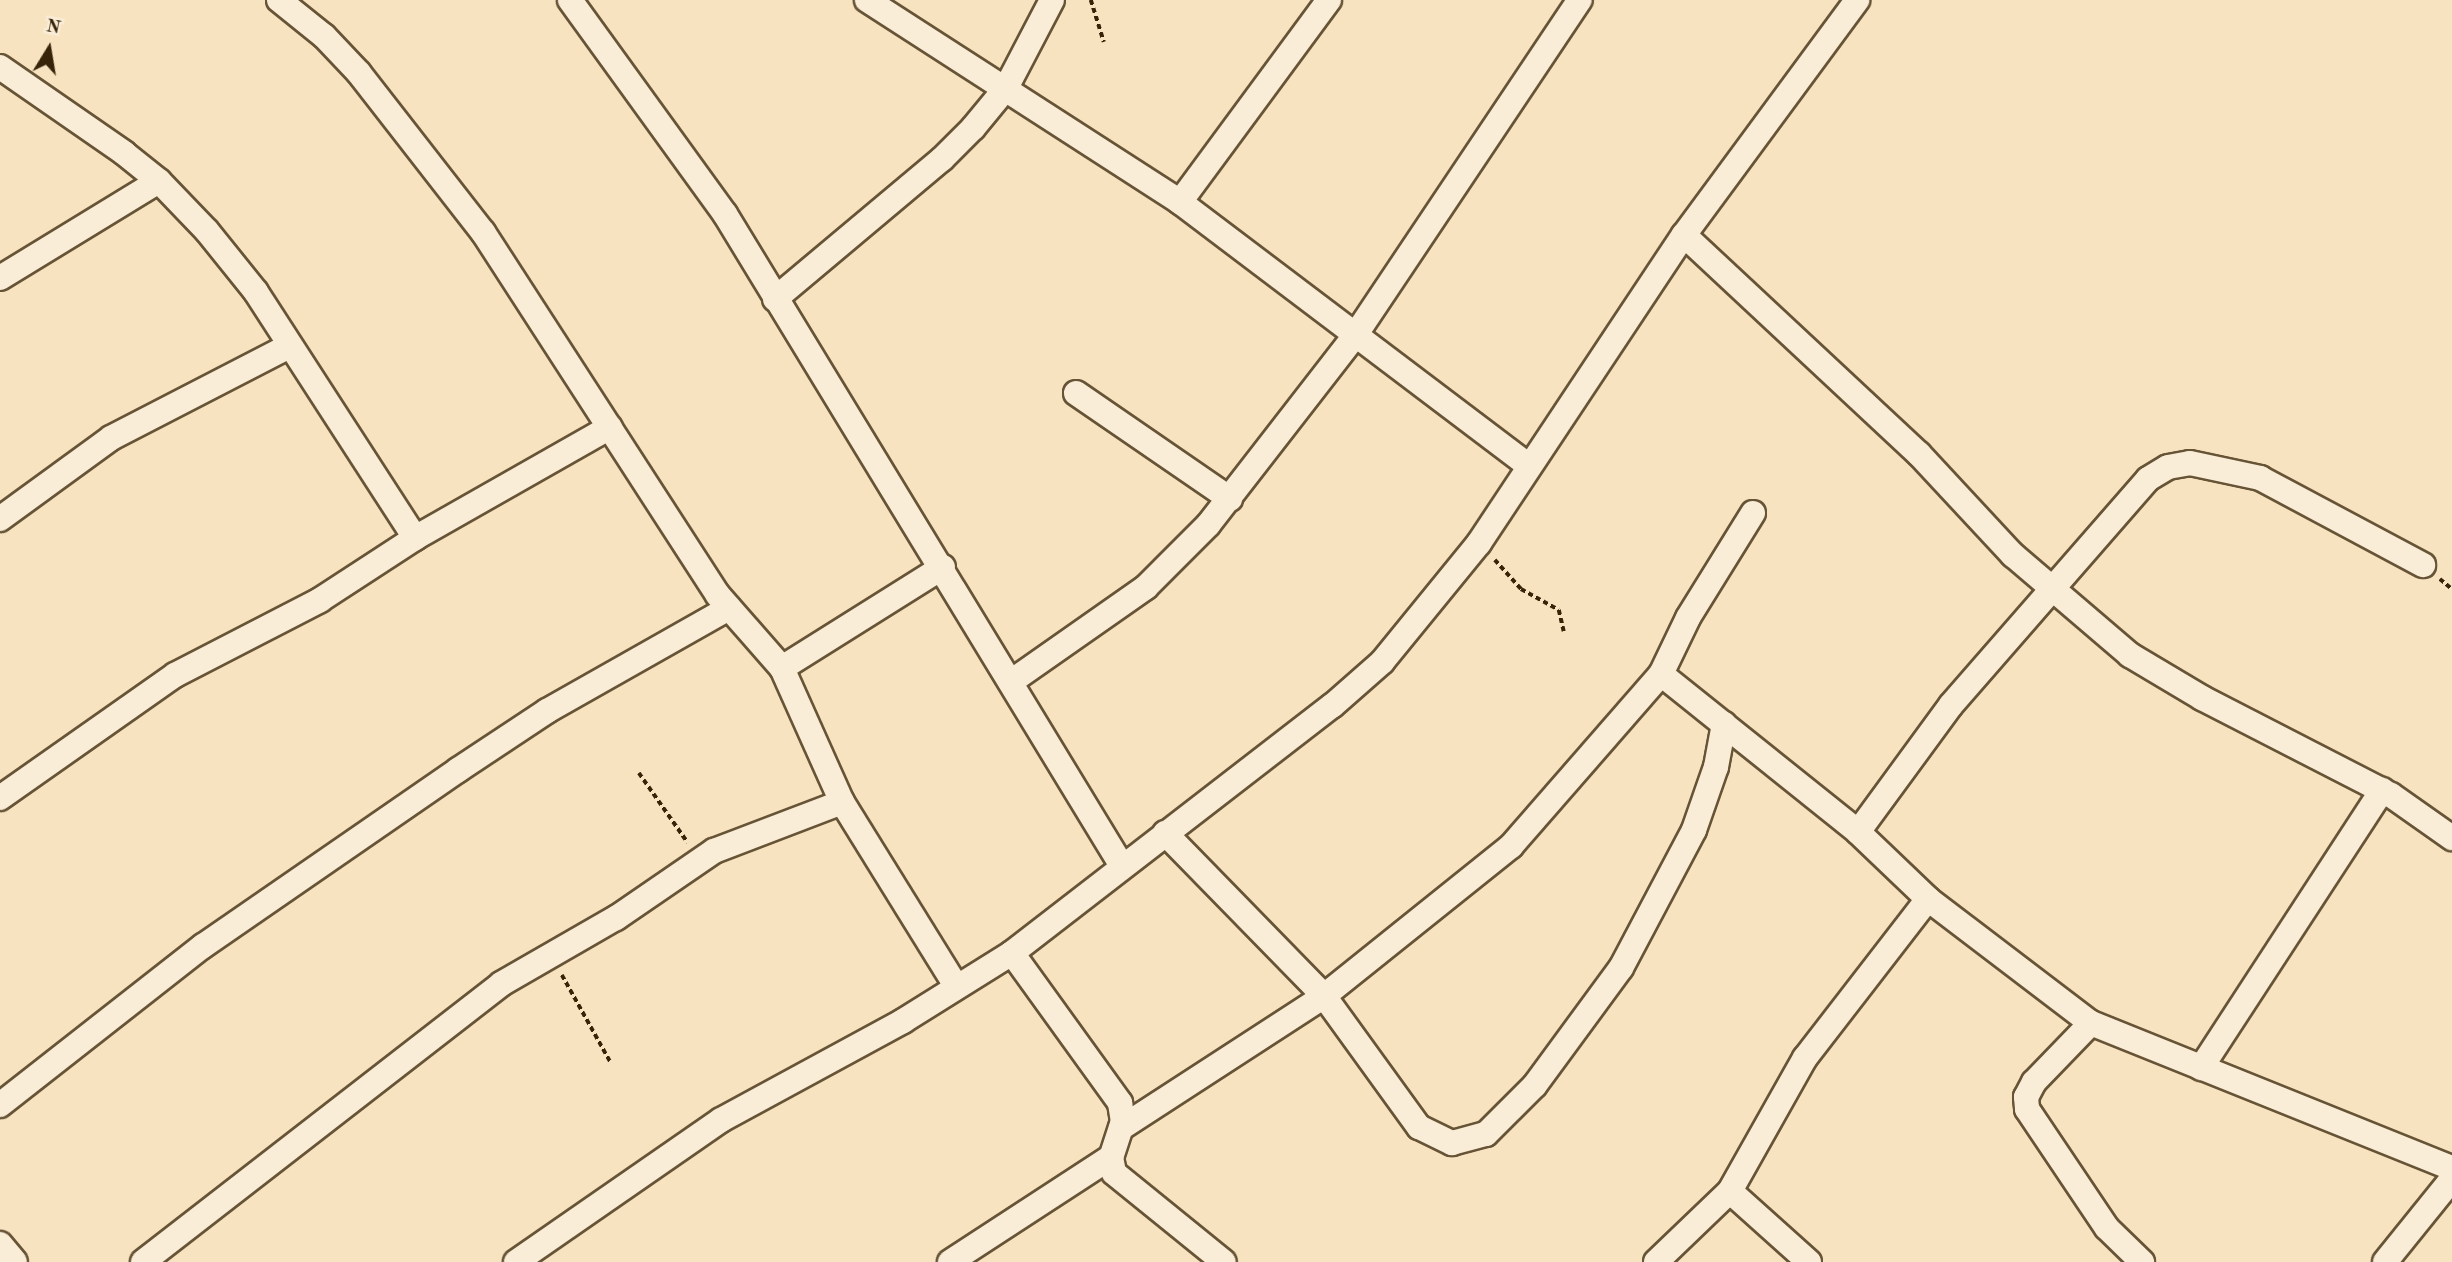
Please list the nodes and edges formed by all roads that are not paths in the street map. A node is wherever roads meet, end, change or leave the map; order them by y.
1 (279, 0) edge
2 (570, 0) edge
3 (867, 0) edge
4 (1052, 0) edge
5 (1329, 0) edge
6 (1580, 0) edge
7 (1857, 0) edge
8 (0, 67) edge
9 (1006, 88) junction
10 (159, 181) junction
11 (1180, 202) junction
12 (1684, 235) junction
13 (0, 278) edge
14 (775, 299) junction
15 (1356, 334) junction
16 (289, 346) junction
17 (1076, 393) dead end
18 (610, 427) junction
19 (1528, 464) junction
20 (1230, 499) junction
21 (1753, 513) dead end
22 (0, 519) edge
23 (415, 538) junction
24 (2423, 565) dead end
25 (943, 567) junction
26 (2054, 591) junction
27 (729, 608) junction
28 (782, 668) junction
29 (1661, 674) junction
30 (1012, 681) junction
31 (1724, 724) junction
32 (2382, 790) junction
33 (0, 798) edge
34 (842, 802) junction
35 (1858, 832) junction
36 (1166, 833) junction
37 (2452, 838) edge
38 (1122, 866) junction
39 (1928, 899) junction
40 (1012, 953) junction
41 (956, 986) junction
42 (1324, 996) junction
43 (2091, 1023) junction
44 (2201, 1068) junction
45 (0, 1105) edge
46 (1121, 1128) junction
47 (1111, 1157) junction
48 (2452, 1168) edge
49 (2452, 1179) edge
50 (1730, 1191) junction
51 (0, 1244) edge
52 (15, 1262) edge
53 (143, 1262) edge
54 (516, 1262) edge
55 (950, 1262) edge
56 (1224, 1262) edge
57 (1656, 1262) edge
58 (1809, 1262) edge
59 (2142, 1262) edge
60 (2385, 1262) edge

1 - 18 street
2 - 14 street
3 - 9 street
4 - 9 street
5 - 11 street
6 - 15 street
7 - 12 street
8 - 10 street
9 - 11 street
9 - 14 street
10 - 13 street
10 - 16 street
11 - 15 street
12 - 19 street
12 - 26 street
14 - 25 street
15 - 19 street
15 - 20 street
16 - 22 street
16 - 23 street
17 - 20 street
18 - 23 street
18 - 27 street
19 - 36 street
20 - 30 street
21 - 29 street
23 - 33 street
24 - 26 street
25 - 28 street
25 - 30 street
26 - 32 street
26 - 35 street
27 - 28 street
27 - 45 street
28 - 34 street
29 - 31 street
29 - 42 street
30 - 38 street
31 - 35 street
31 - 42 street
32 - 37 street
32 - 44 street
34 - 41 street
34 - 53 street
35 - 39 street
36 - 38 street
36 - 42 street
38 - 40 street
39 - 43 street
39 - 50 street
40 - 41 street
40 - 46 street
41 - 54 street
42 - 46 street
43 - 44 street
43 - 59 street
44 - 48 street
46 - 47 street
47 - 55 street
47 - 56 street
49 - 60 street
50 - 57 street
50 - 58 street
51 - 52 street

